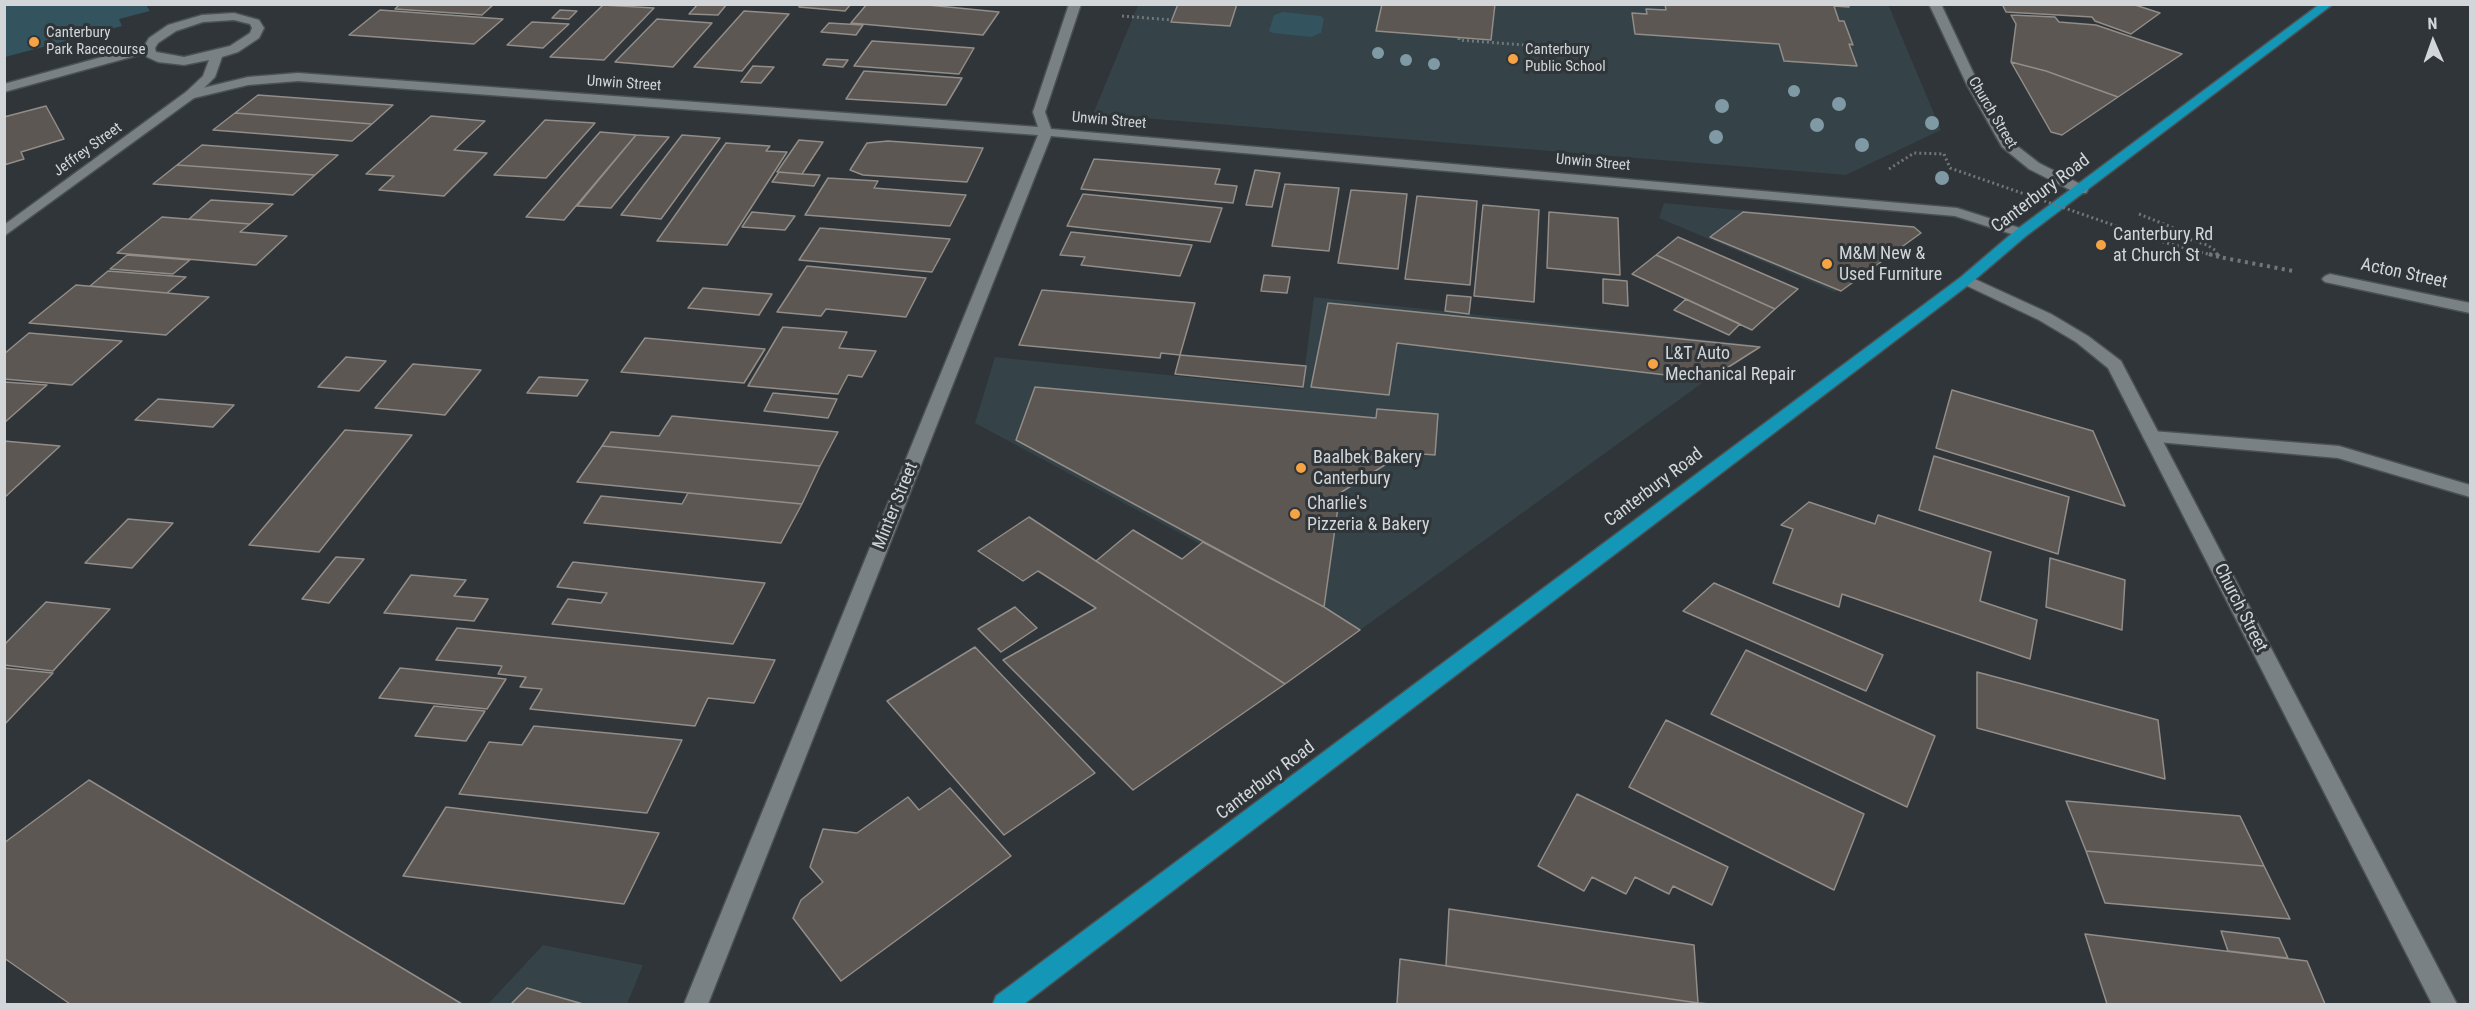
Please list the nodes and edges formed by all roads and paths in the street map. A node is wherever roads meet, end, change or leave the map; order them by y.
1 (211, 4) edge
2 (1075, 4) edge
3 (1935, 4) edge
4 (2328, 4) edge
5 (1122, 16) dead end
6 (218, 17) junction
7 (1172, 20) dead end
8 (1459, 38) dead end
9 (1551, 47) dead end
10 (149, 48) junction
11 (217, 55) junction
12 (4, 88) edge
13 (190, 95) junction
14 (1046, 132) junction
15 (1944, 154) dead end
16 (2081, 190) junction
17 (2139, 214) dead end
18 (4, 232) edge
19 (2021, 234) junction
20 (2219, 257) junction
21 (2330, 279) joint
22 (1966, 280) junction
23 (2470, 308) edge
24 (2152, 437) junction
25 (2470, 491) edge
26 (696, 1005) edge
27 (1005, 1005) edge
28 (2445, 1005) edge

1 - 6 street
2 - 14 street
3 - 16 street, Church Street
4 - 16 highway, Canterbury Road
5 - 7 path
6 - 10 street
6 - 11 street
8 - 9 path
10 - 11 street
10 - 12 street
11 - 13 street
13 - 14 street, Unwin Street
13 - 18 street, Jeffrey Street
14 - 19 street, Unwin Street
14 - 26 street, Minter Street
15 - 20 path, bridge
16 - 19 highway, Canterbury Road
17 - 20 path
19 - 22 highway, Canterbury Road
20 - 21 path
21 - 23 street, Acton Street
22 - 24 street, Church Street
22 - 27 highway, Canterbury Road
24 - 25 street
24 - 28 street, Church Street

